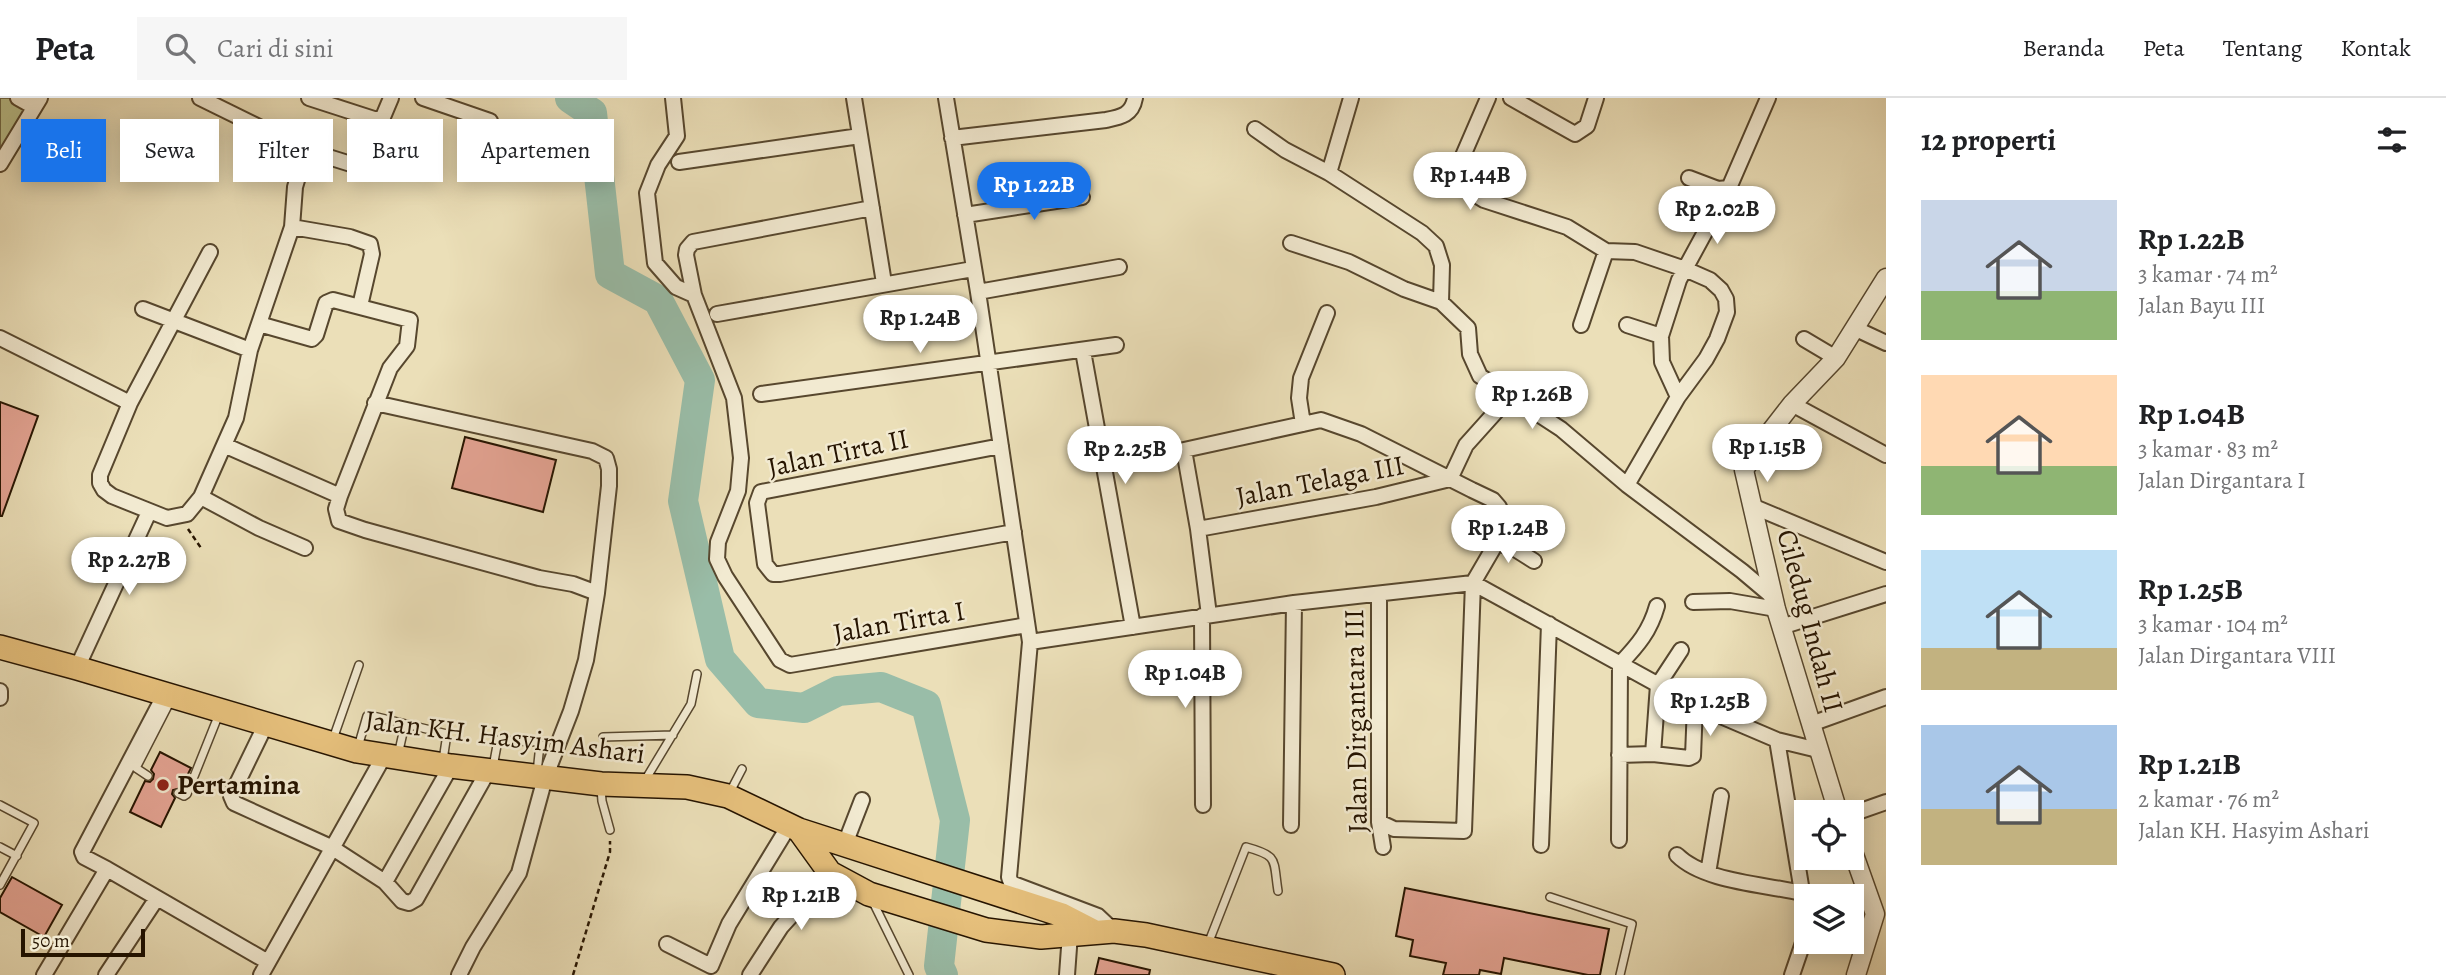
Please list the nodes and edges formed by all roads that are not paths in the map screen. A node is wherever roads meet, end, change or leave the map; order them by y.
1 (19, 98) edge
2 (200, 98) edge
3 (309, 98) edge
4 (391, 98) edge
5 (423, 98) edge
6 (673, 98) edge
7 (854, 98) edge
8 (946, 98) edge
9 (1135, 98) edge
10 (1351, 98) edge
11 (1488, 98) edge
12 (1511, 98) edge
13 (1596, 98) edge
14 (1768, 98) edge
15 (37, 103) edge
16 (243, 119) edge
17 (484, 119) edge
18 (1255, 129) dead end
19 (860, 136) junction
20 (952, 138) junction
21 (679, 162) dead end
22 (0, 164) edge
23 (1329, 173) junction
24 (1689, 178) dead end
25 (296, 182) edge
26 (1729, 188) junction
27 (1082, 197) dead end
28 (872, 208) junction
29 (965, 215) junction
30 (292, 227) junction
31 (1291, 243) dead end
32 (1606, 251) junction
33 (210, 252) dead end
34 (1119, 267) dead end
35 (1685, 268) junction
36 (973, 269) junction
37 (1886, 278) edge
38 (884, 283) junction
39 (978, 292) junction
40 (694, 295) junction
41 (1441, 302) junction
42 (360, 306) junction
43 (143, 309) dead end
44 (1327, 313) dead end
45 (717, 314) dead end
46 (173, 321) junction
47 (259, 324) junction
48 (1581, 325) dead end
49 (1627, 325) dead end
50 (1854, 328) junction
51 (1661, 337) junction
52 (0, 338) edge
53 (1804, 339) dead end
54 (1886, 343) edge
55 (1116, 345) dead end
56 (250, 350) junction
57 (1083, 351) junction
58 (1836, 358) junction
59 (988, 363) junction
60 (761, 394) dead end
61 (1510, 396) junction
62 (1678, 397) junction
63 (130, 403) junction
64 (375, 403) junction
65 (1792, 404) junction
66 (1303, 424) junction
67 (225, 445) junction
68 (1001, 446) junction
69 (1886, 455) edge
70 (1450, 479) junction
71 (1627, 485) junction
72 (340, 496) junction
73 (201, 497) junction
74 (1752, 506) junction
75 (149, 512) junction
76 (1198, 529) junction
77 (1014, 533) junction
78 (1498, 543) junction
79 (305, 548) dead end
80 (1534, 561) dead end
81 (1886, 562) edge
82 (1474, 583) junction
83 (597, 593) junction
84 (1379, 594) junction
85 (1886, 594) edge
86 (1693, 602) dead end
87 (1294, 603) junction
88 (1775, 603) junction
89 (1657, 606) dead end
90 (1205, 615) junction
91 (1549, 624) junction
92 (1027, 625) junction
93 (1133, 627) junction
94 (1781, 627) junction
95 (1030, 642) junction
96 (1681, 650) dead end
97 (2, 653) edge
98 (1620, 664) junction
99 (359, 665) dead end
100 (77, 668) junction
101 (697, 674) dead end
102 (1658, 685) junction
103 (0, 691) edge
104 (169, 695) junction
105 (0, 698) edge
106 (1886, 698) edge
107 (1695, 705) junction
108 (220, 710) junction
109 (266, 724) junction
110 (405, 724) junction
111 (1811, 724) junction
112 (673, 735) junction
113 (603, 737) dead end
114 (1777, 740) junction
115 (331, 743) junction
116 (1818, 750) junction
117 (357, 751) junction
118 (1653, 754) junction
119 (1619, 755) junction
120 (390, 758) junction
121 (446, 766) junction
122 (742, 769) dead end
123 (490, 771) junction
124 (148, 776) dead end
125 (541, 777) junction
126 (601, 784) junction
127 (642, 785) junction
128 (178, 793) dead end
129 (728, 796) junction
130 (1721, 796) dead end
131 (862, 800) dead end
132 (1834, 800) edge
133 (1886, 802) edge
134 (0, 805) edge
135 (1203, 805) dead end
136 (1864, 810) edge
137 (1379, 822) junction
138 (1291, 825) dead end
139 (795, 827) junction
140 (610, 830) road end
141 (1619, 840) dead end
142 (845, 844) junction
143 (1541, 845) dead end
144 (0, 847) edge
145 (331, 847) junction
146 (1383, 847) dead end
147 (1677, 855) dead end
148 (17, 856) junction
149 (107, 869) junction
150 (1862, 870) edge
151 (830, 873) junction
152 (1708, 873) junction
153 (386, 882) junction
154 (1800, 884) edge
155 (0, 885) edge
156 (1278, 891) dead end
157 (1794, 891) edge
158 (869, 894) junction
159 (1550, 897) dead end
160 (157, 898) junction
161 (1881, 912) edge
162 (1092, 932) junction
163 (667, 944) dead end
164 (1206, 948) junction
165 (1799, 954) edge
166 (265, 968) edge
167 (1277, 969) edge
168 (44, 975) edge
169 (106, 975) edge
170 (460, 975) edge
171 (750, 975) edge
172 (909, 975) edge
173 (1066, 975) edge
174 (1333, 975) edge
175 (1620, 975) edge
176 (1791, 975) edge
177 (1856, 975) edge

1 - 15 street
2 - 16 street
3 - 4 street
5 - 17 street
6 - 40 street
7 - 19 street
8 - 20 street
9 - 20 street
10 - 23 street
11 - 32 street
12 - 13 street
14 - 26 street
15 - 22 street
18 - 23 street
19 - 21 street
19 - 28 street
20 - 29 street
23 - 41 street
24 - 26 street
25 - 30 street
26 - 35 street
27 - 29 street
28 - 38 street
28 - 40 street
29 - 36 street
30 - 42 street
30 - 47 street
31 - 41 street
32 - 35 street
32 - 48 street
33 - 46 street
34 - 39 street
35 - 51 street
35 - 62 street
36 - 38 street
36 - 39 street
37 - 50 street, Ciledug Indah II
38 - 45 street
39 - 59 street
40 - 92 street, Jalan Tirta I
41 - 61 street
42 - 47 street
42 - 64 street
43 - 46 street
44 - 66 street
46 - 56 street
46 - 63 street
47 - 56 street
49 - 51 street
50 - 54 street
50 - 58 street, Ciledug Indah II
51 - 62 street
52 - 63 street
53 - 58 street
55 - 57 street
56 - 67 street
57 - 59 street
57 - 93 street
58 - 65 street, Ciledug Indah II
59 - 60 street
59 - 68 street
61 - 70 street
61 - 71 street
62 - 71 street
63 - 75 street
64 - 72 street
64 - 83 street
65 - 69 street
65 - 74 street, Ciledug Indah II
66 - 70 street
66 - 76 street
67 - 72 street
67 - 73 street
68 - 77 street
68 - 77 street, Jalan Tirta II
70 - 76 street, Jalan Telaga III
70 - 78 street
71 - 88 street
72 - 83 street
73 - 75 street
73 - 79 street
74 - 81 street
74 - 88 street, Ciledug Indah II
75 - 100 street
76 - 90 street
77 - 92 street
78 - 80 street
78 - 82 street
82 - 84 street
82 - 91 street
82 - 137 street
83 - 125 street
84 - 87 street
84 - 137 street, Jalan Dirgantara III
85 - 94 street
86 - 88 street
87 - 90 street
87 - 138 street
88 - 94 street, Ciledug Indah II
89 - 98 street
90 - 93 street
90 - 135 street
91 - 98 street
91 - 143 street
92 - 95 street
93 - 95 street
94 - 111 street, Ciledug Indah II
95 - 162 street
96 - 102 street
97 - 100 main road, Jalan KH. Hasyim Ashari
98 - 102 street
98 - 119 street
99 - 115 lane
100 - 104 main road, Jalan KH. Hasyim Ashari
101 - 112 lane
102 - 107 street
102 - 118 street
103 - 105 street
104 - 108 main road, Jalan KH. Hasyim Ashari
104 - 124 lane
104 - 149 street
106 - 111 street
107 - 114 street
107 - 118 street
108 - 109 main road, Jalan KH. Hasyim Ashari
108 - 128 lane
109 - 115 main road, Jalan KH. Hasyim Ashari
109 - 145 street
110 - 117 lane
110 - 120 lane
110 - 121 lane
111 - 116 street, Ciledug Indah II
112 - 113 lane
112 - 127 lane
114 - 116 street
114 - 154 street
115 - 117 main road, Jalan KH. Hasyim Ashari
116 - 132 street, Ciledug Indah II
117 - 120 main road, Jalan KH. Hasyim Ashari
118 - 119 street
119 - 141 street
120 - 121 main road, Jalan KH. Hasyim Ashari
120 - 145 street
121 - 123 main road, Jalan KH. Hasyim Ashari
121 - 153 street
122 - 129 lane
123 - 125 main road, Jalan KH. Hasyim Ashari
123 - 125 lane
123 - 153 street
125 - 126 main road, Jalan KH. Hasyim Ashari
125 - 170 street
126 - 127 main road, Jalan KH. Hasyim Ashari
126 - 140 lane
127 - 129 main road, Jalan KH. Hasyim Ashari
129 - 139 main road, Jalan KH. Hasyim Ashari
130 - 152 street
131 - 142 street
133 - 136 street
134 - 148 lane
137 - 146 street, Jalan Dirgantara III
139 - 142 main road, Jalan KH. Hasyim Ashari
139 - 151 main road, Jalan KH. Hasyim Ashari
139 - 163 street
142 - 162 main road, Jalan KH. Hasyim Ashari
144 - 148 lane
145 - 153 street
145 - 166 street
147 - 152 street
148 - 155 lane
149 - 160 street
149 - 168 street
150 - 161 street
151 - 158 main road, Jalan KH. Hasyim Ashari
151 - 171 street
152 - 157 street
156 - 164 lane
158 - 162 main road, Jalan KH. Hasyim Ashari
158 - 172 lane
159 - 175 lane
160 - 166 street
160 - 169 street
161 - 177 street
162 - 164 main road, Jalan KH. Hasyim Ashari
162 - 173 street
164 - 167 main road, Jalan KH. Hasyim Ashari
165 - 176 street
167 - 174 main road, Jalan KH. Hasyim Ashari

